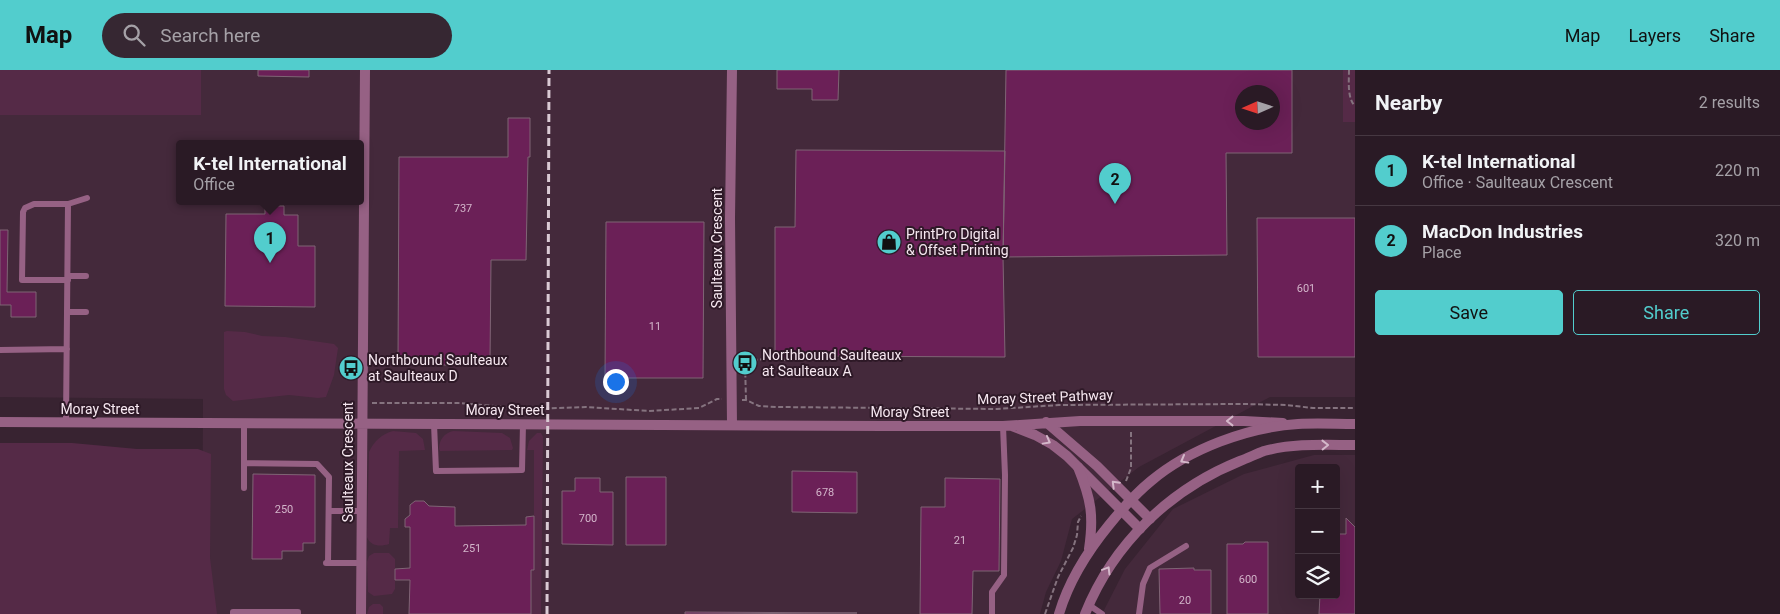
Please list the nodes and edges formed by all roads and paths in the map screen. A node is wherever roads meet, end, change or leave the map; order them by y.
1 (365, 70) edge
2 (732, 70) edge
3 (1349, 70) edge
4 (1355, 106) edge
5 (364, 188) edge
6 (87, 198) dead end
7 (68, 204) junction
8 (364, 205) edge
9 (86, 276) dead end
10 (68, 278) junction
11 (67, 312) junction
12 (86, 312) dead end
13 (0, 350) edge
14 (67, 350) junction
15 (790, 360) dead end
16 (732, 399) junction
17 (746, 400) junction
18 (380, 403) dead end
19 (1355, 408) edge
20 (0, 422) edge
21 (66, 422) junction
22 (1046, 422) junction
23 (244, 423) junction
24 (362, 424) junction
25 (434, 424) junction
26 (523, 424) junction
27 (1296, 424) junction
28 (1355, 424) edge
29 (732, 425) junction
30 (1006, 425) junction
31 (1355, 445) edge
32 (244, 464) junction
33 (1078, 468) junction
34 (244, 488) dead end
35 (1131, 499) junction
36 (1122, 509) junction
37 (329, 511) junction
38 (362, 511) junction
39 (1150, 519) junction
40 (1140, 528) junction
41 (1186, 546) dead end
42 (1089, 550) junction
43 (361, 563) junction
44 (1087, 610) edge
45 (233, 614) edge
46 (298, 614) edge
47 (361, 614) edge
48 (992, 614) edge
49 (1058, 614) edge
50 (1102, 614) edge
51 (1139, 614) edge

1 - 5 street, Saulteaux Crescent
2 - 16 street, Saulteaux Crescent
3 - 4 path
6 - 7 lane
7 - 10 lane
7 - 10 lane
8 - 24 street, Saulteaux Crescent
9 - 10 lane
10 - 11 lane
11 - 12 lane
11 - 14 lane
13 - 14 lane
14 - 21 lane
15 - 17 path
16 - 17 path, Moray Street Pathway
16 - 18 path, Moray Street Pathway
16 - 29 street, Saulteaux Crescent
17 - 19 path, Moray Street Pathway
20 - 21 street, Moray Street
21 - 23 street, Moray Street
27 -> 22 street, Moray Street
22 - 30 street, Moray Street
35 -> 22 street
23 - 24 street, Moray Street
23 - 32 lane
24 - 25 street, Moray Street
24 - 38 street, Saulteaux Crescent
25 - 26 street, Moray Street
25 - 26 lane
26 - 29 street, Moray Street
27 - 28 street, Moray Street
27 -> 35 street, Moray Street
29 - 30 street, Moray Street
30 -> 33 street, Moray Street
30 - 48 lane
39 -> 31 street
32 - 34 lane
32 - 37 lane
33 - 36 street, Moray Street
33 - 42 street
35 - 36 street, Moray Street
35 - 39 street
36 - 40 street, Moray Street
36 - 42 street
37 - 38 lane
37 - 43 lane
38 - 43 street, Saulteaux Crescent
39 - 40 street
44 -> 40 street
41 - 51 lane
42 - 49 street
43 - 47 street, Saulteaux Crescent
44 - 50 lane
45 - 46 lane

